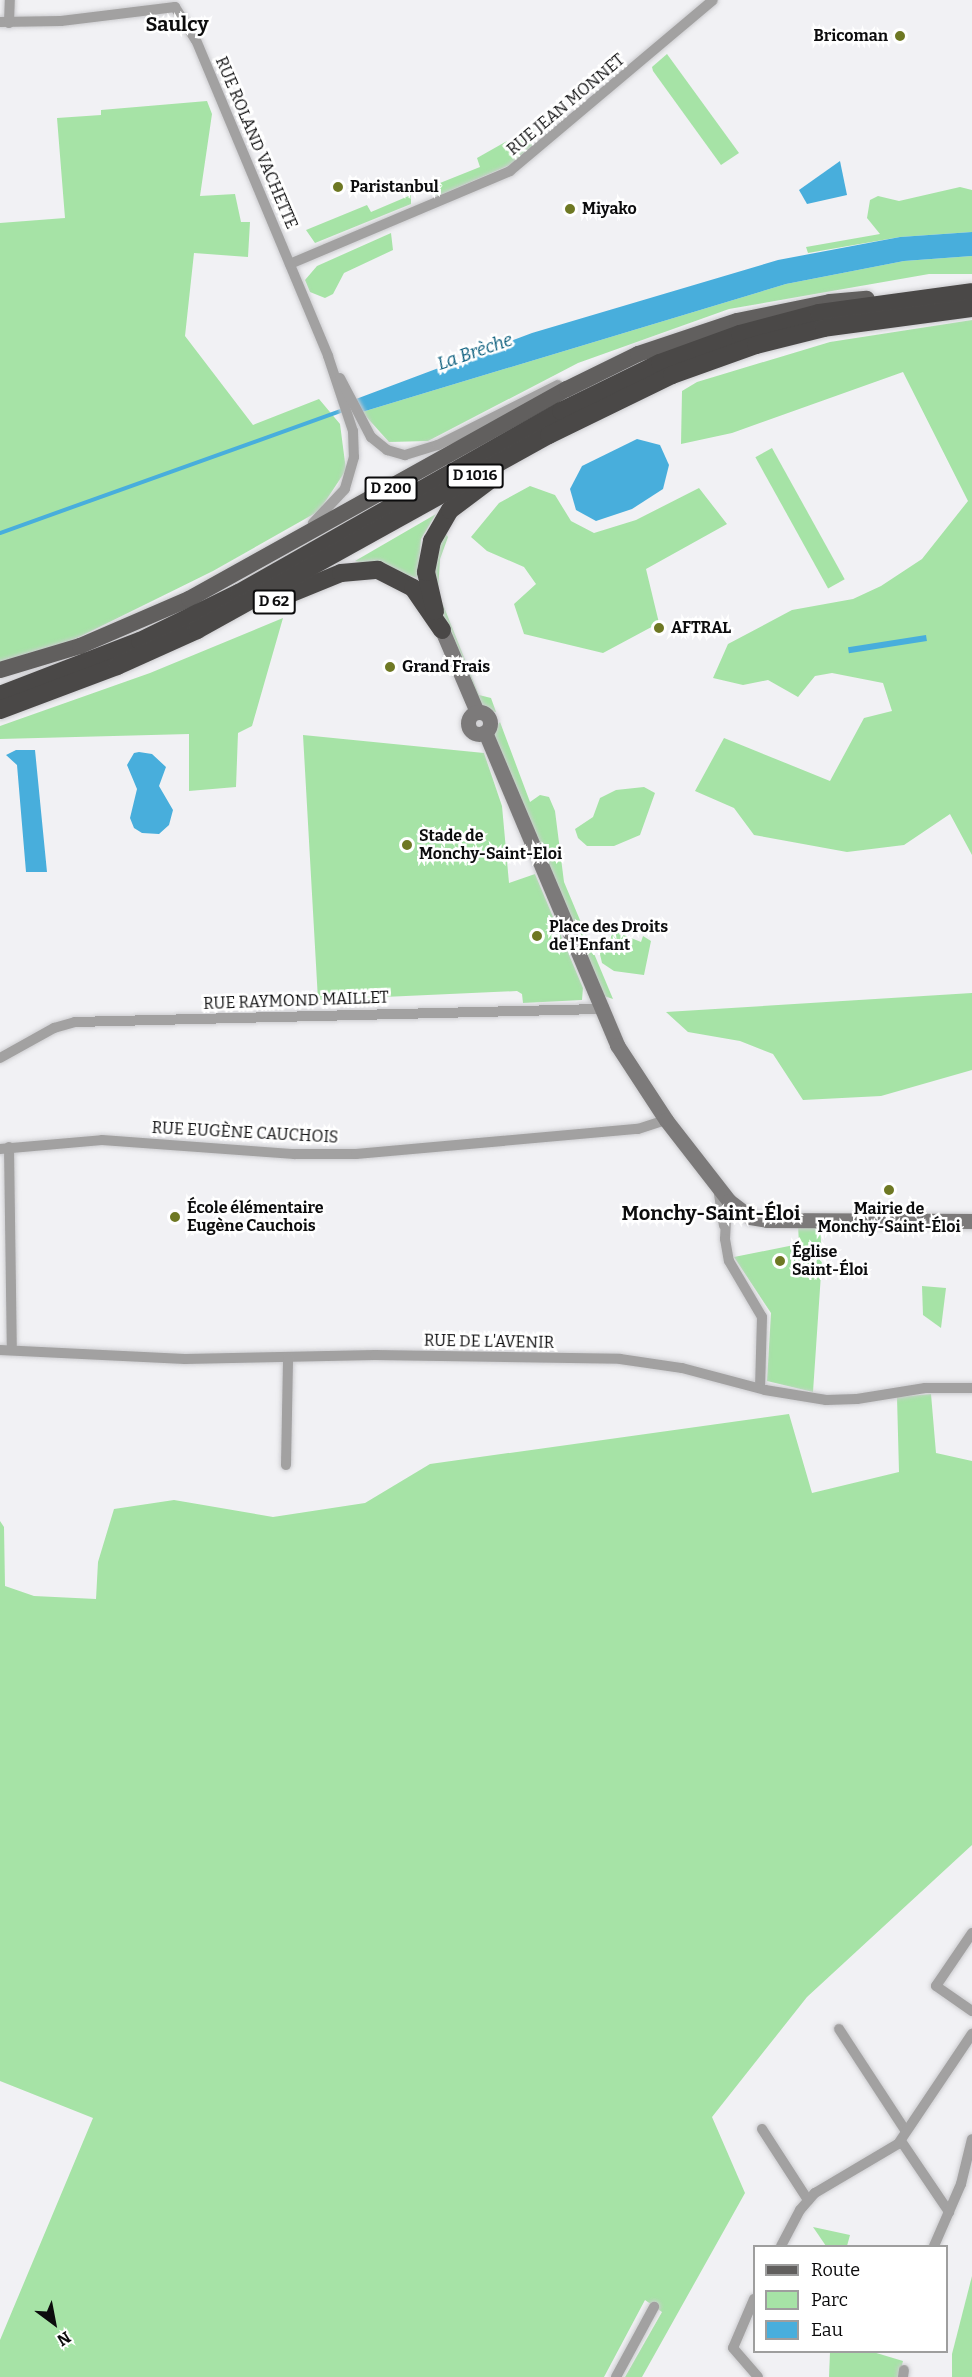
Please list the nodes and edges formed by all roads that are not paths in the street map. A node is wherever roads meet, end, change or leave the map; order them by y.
1 (10, 0) edge
2 (713, 0) edge
3 (179, 4) edge
4 (5, 22) edge
5 (290, 264) junction
6 (972, 292) edge
7 (906, 298) junction
8 (972, 308) edge
9 (623, 361) junction
10 (652, 384) junction
11 (355, 420) junction
12 (174, 606) junction
13 (442, 630) junction
14 (0, 670) edge
15 (87, 678) junction
16 (0, 695) edge
17 (0, 710) edge
18 (601, 1009) junction
19 (0, 1058) edge
20 (666, 1119) junction
21 (4, 1148) edge
22 (718, 1188) junction
23 (737, 1209) junction
24 (972, 1221) edge
25 (724, 1226) junction
26 (0, 1350) edge
27 (12, 1350) junction
28 (288, 1357) junction
29 (760, 1388) junction
30 (972, 1388) edge
31 (286, 1465) dead end
32 (972, 1933) edge
33 (972, 2011) edge
34 (839, 2029) dead end
35 (972, 2034) edge
36 (762, 2129) dead end
37 (905, 2130) junction
38 (972, 2139) edge
39 (901, 2141) junction
40 (808, 2200) junction
41 (948, 2212) junction
42 (782, 2245) edge
43 (935, 2245) edge
44 (753, 2301) edge
45 (654, 2307) dead end
46 (616, 2377) edge
47 (758, 2377) edge

1 - 4 street
2 - 5 street, RUE JEAN MONNET
3 - 4 street, RUE ROLAND VACHETTE
3 - 5 street, RUE ROLAND VACHETTE
5 - 11 street, RUE ROLAND VACHETTE
6 - 7 highway, D 1016
7 - 9 main road, D 200
7 - 16 highway, D 1016
8 - 10 highway, D 1016
9 - 11 street
9 - 12 main road, D 200
10 - 13 highway, D 62
10 - 15 highway, D 1016
11 - 12 street
12 - 14 main road, D 200
13 - 15 highway, D 62
13 - 18 street, D 62
15 - 17 highway, D 1016
18 - 19 street, RUE RAYMOND MAILLET
18 - 20 street
20 - 21 street, RUE EUGÈNE CAUCHOIS
20 - 22 street
21 - 27 street
22 - 23 street
22 - 25 street
23 - 24 street
23 - 25 street
25 - 29 street
26 - 27 street, RUE DE L'AVENIR
27 - 28 street, RUE DE L'AVENIR
28 - 29 street, RUE DE L'AVENIR
28 - 31 street
29 - 30 street, RUE DE L'AVENIR
32 - 33 street
34 - 37 street
35 - 37 street
36 - 40 street
37 - 39 street
38 - 41 street
39 - 40 street
39 - 41 street
40 - 42 street
41 - 43 street
44 - 47 street
45 - 46 street

